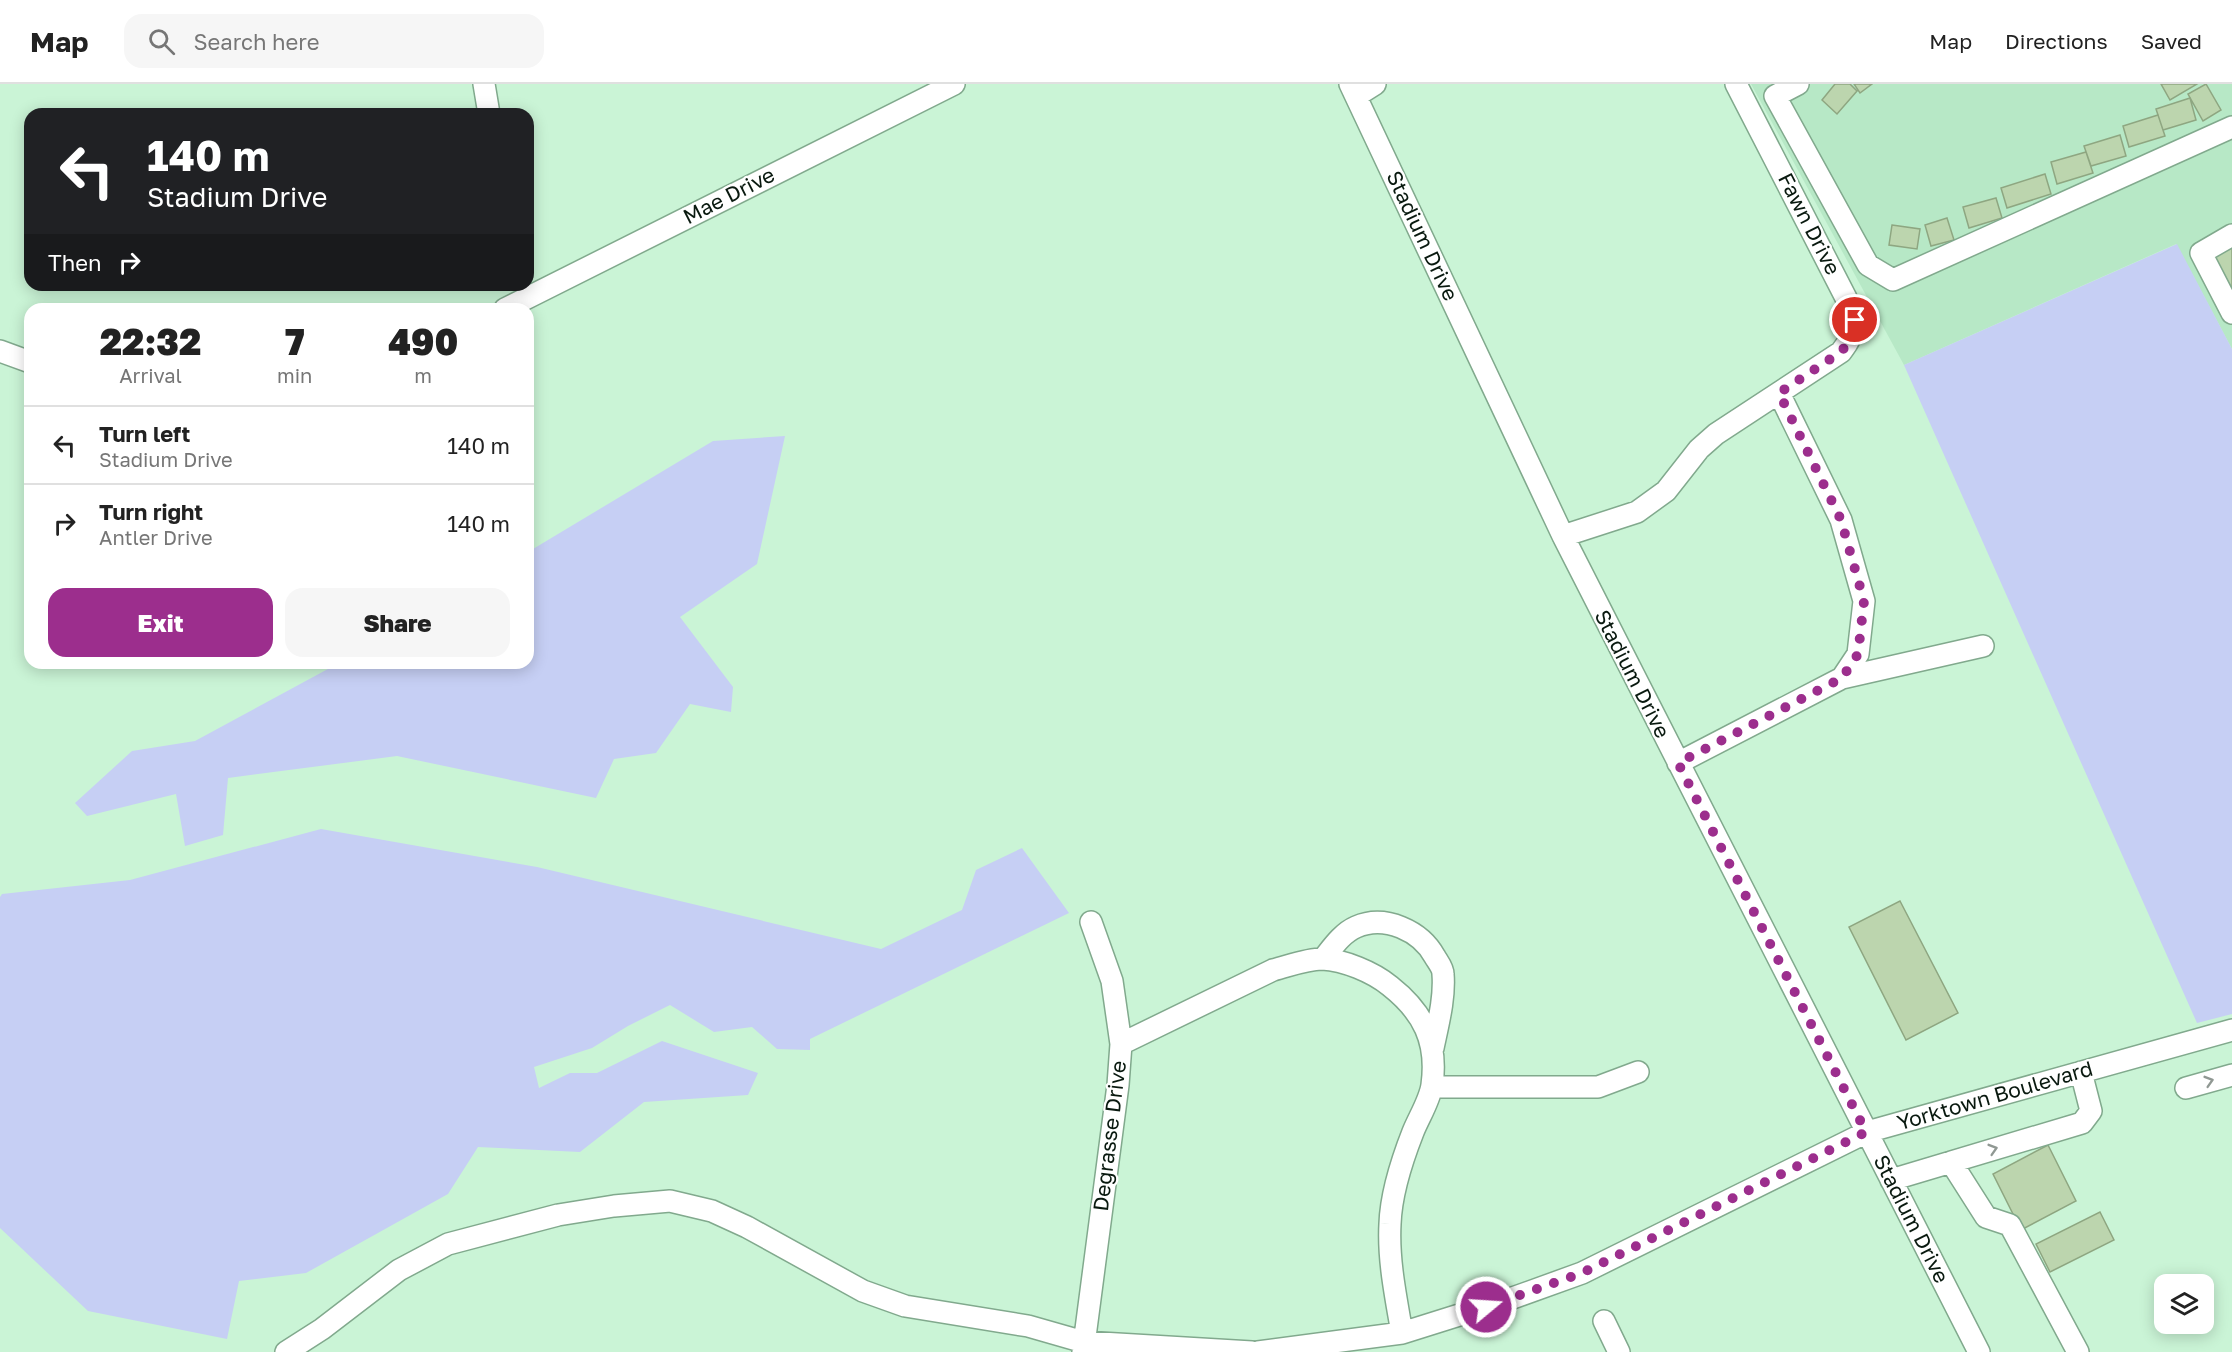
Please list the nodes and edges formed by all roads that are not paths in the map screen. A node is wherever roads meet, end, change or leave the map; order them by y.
1 (484, 84) edge
2 (954, 84) edge
3 (1376, 84) edge
4 (1736, 84) edge
5 (1798, 84) edge
6 (1353, 90) edge
7 (488, 108) edge
8 (2232, 127) edge
9 (2232, 235) edge
10 (534, 289) edge
11 (530, 291) edge
12 (516, 298) edge
13 (2232, 313) edge
14 (0, 351) edge
15 (24, 360) edge
16 (1779, 393) junction
17 (1563, 536) junction
18 (1983, 646) dead end
19 (1842, 678) junction
20 (1678, 763) junction
21 (1091, 922) dead end
22 (1323, 959) junction
23 (2232, 1030) edge
24 (1121, 1044) junction
25 (1433, 1051) junction
26 (1638, 1072) dead end
27 (2081, 1072) junction
28 (2232, 1075) edge
29 (1432, 1087) junction
30 (2186, 1088) dead end
31 (1866, 1132) junction
32 (1944, 1164) junction
33 (1891, 1180) junction
34 (1604, 1321) dead end
35 (1402, 1333) junction
36 (1084, 1347) edge
37 (286, 1352) edge
38 (1252, 1352) edge
39 (1258, 1352) edge
40 (1620, 1352) edge
41 (1979, 1352) edge
42 (2078, 1352) edge

1 - 7 street
2 - 10 street, Mae Drive
3 - 6 street
4 - 16 street, Fawn Drive
5 - 8 street
6 - 17 street, Stadium Drive
9 - 13 street
11 - 12 street, Mae Drive
14 - 15 street
16 - 17 street, Fawn Drive
16 - 19 street
17 - 20 street, Stadium Drive
18 - 19 street
19 - 20 street
20 - 31 street, Stadium Drive
21 - 24 street, Degrasse Drive
22 - 24 street
22 - 25 street
22 - 25 street
23 - 27 street, Yorktown Boulevard
24 - 36 street, Degrasse Drive
25 - 29 street
26 - 29 street
27 - 31 street, Yorktown Boulevard
32 -> 27 street
30 -> 28 street
29 - 35 street
31 - 33 street, Stadium Drive
31 - 35 street, Yorktown Boulevard
32 - 33 street
32 - 42 street
33 - 41 street, Stadium Drive
34 - 40 street
35 - 39 street, Yorktown Boulevard
36 - 37 street
36 - 38 street

